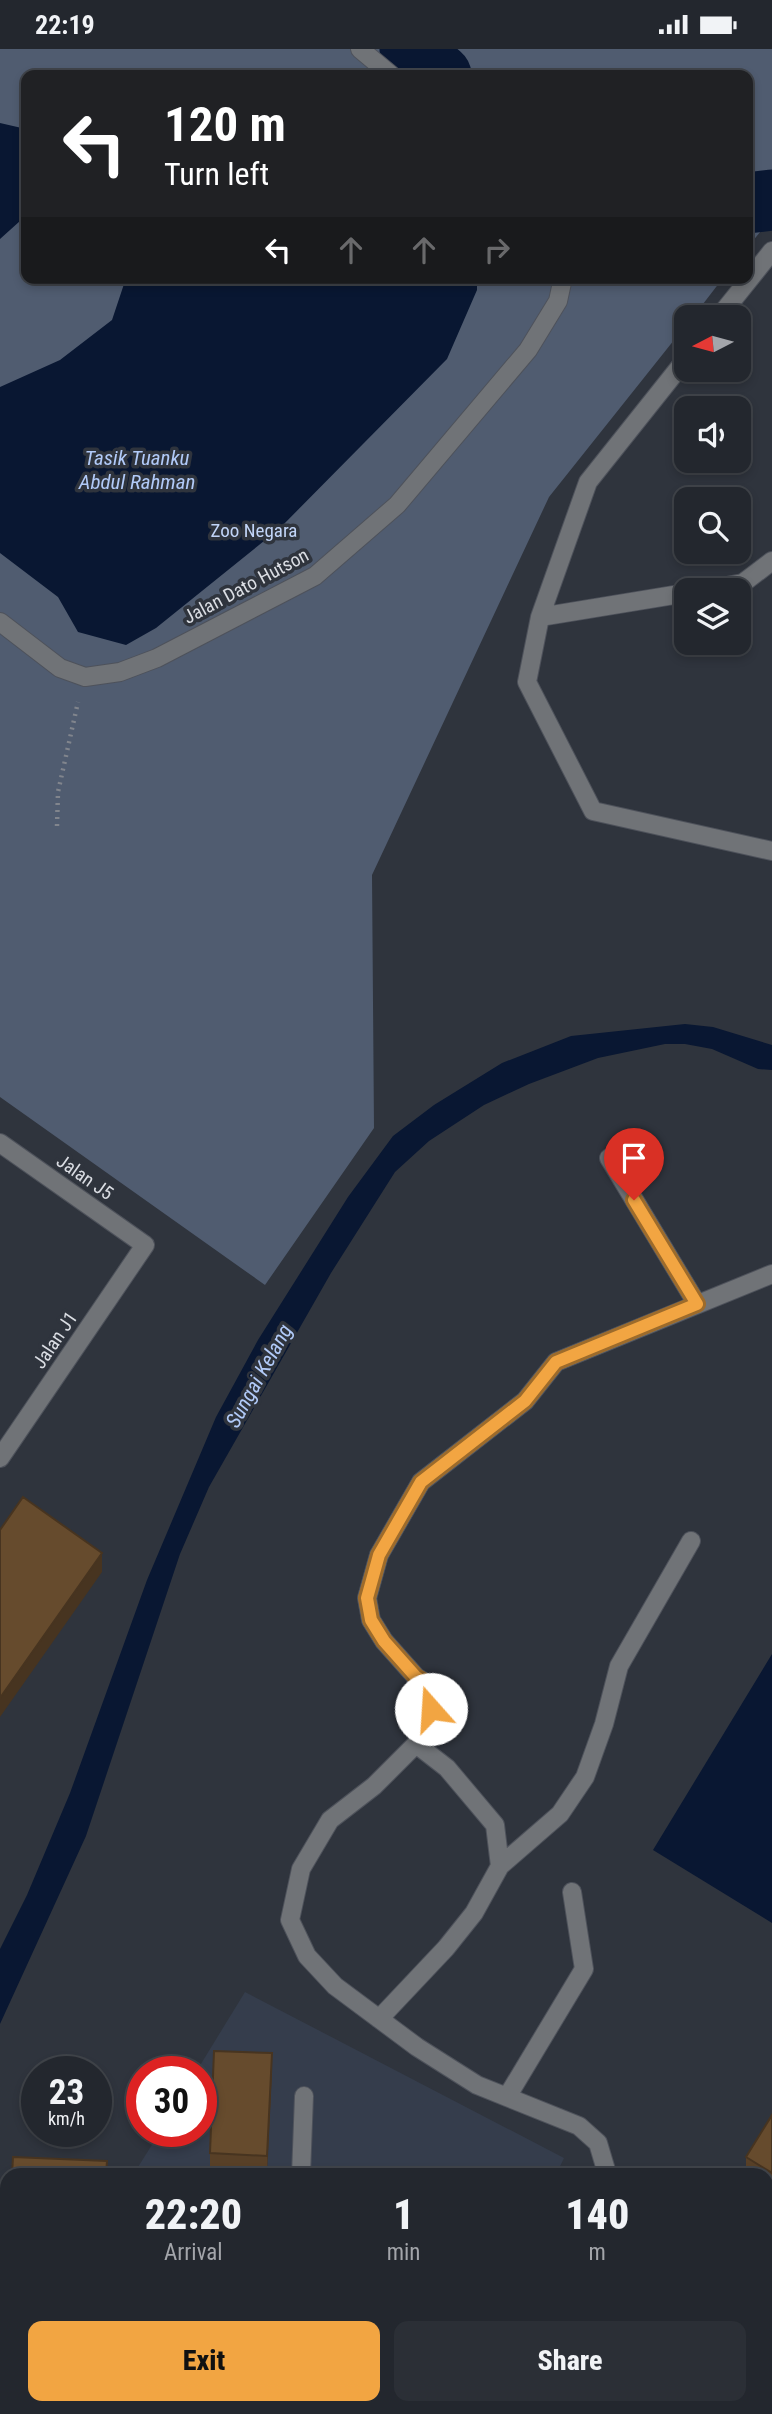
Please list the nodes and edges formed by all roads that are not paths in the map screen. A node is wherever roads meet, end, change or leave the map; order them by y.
1 (360, 49) edge
2 (385, 70) edge
3 (772, 251) edge
4 (753, 275) edge
5 (562, 284) edge
6 (746, 284) edge
7 (729, 305) edge
8 (674, 374) edge
9 (772, 561) edge
10 (750, 578) edge
11 (674, 595) edge
12 (540, 617) junction
13 (0, 622) edge
14 (772, 851) edge
15 (0, 1143) edge
16 (609, 1158) dead end
17 (145, 1245) joint
18 (772, 1274) edge
19 (697, 1304) junction
20 (0, 1458) edge
21 (691, 1541) dead end
22 (416, 1744) junction
23 (500, 1866) junction
24 (572, 1892) dead end
25 (379, 2019) junction
26 (304, 2096) dead end
27 (507, 2097) junction
28 (301, 2168) edge
29 (605, 2168) edge
30 (0, 2276) edge
31 (0, 2285) edge

1 - 2 street
3 - 4 street
5 - 13 street, Jalan Dato Hutson
6 - 7 street
8 - 12 street
9 - 10 street
11 - 12 street
12 - 14 street
15 - 17 street, Jalan J5
16 - 19 street
17 - 20 street, Jalan J1
18 - 19 street
19 - 22 street
21 - 23 street
22 - 23 street
22 - 25 street
23 - 25 street
24 - 27 street
25 - 27 street
26 - 28 street
27 - 29 street
30 - 31 street

